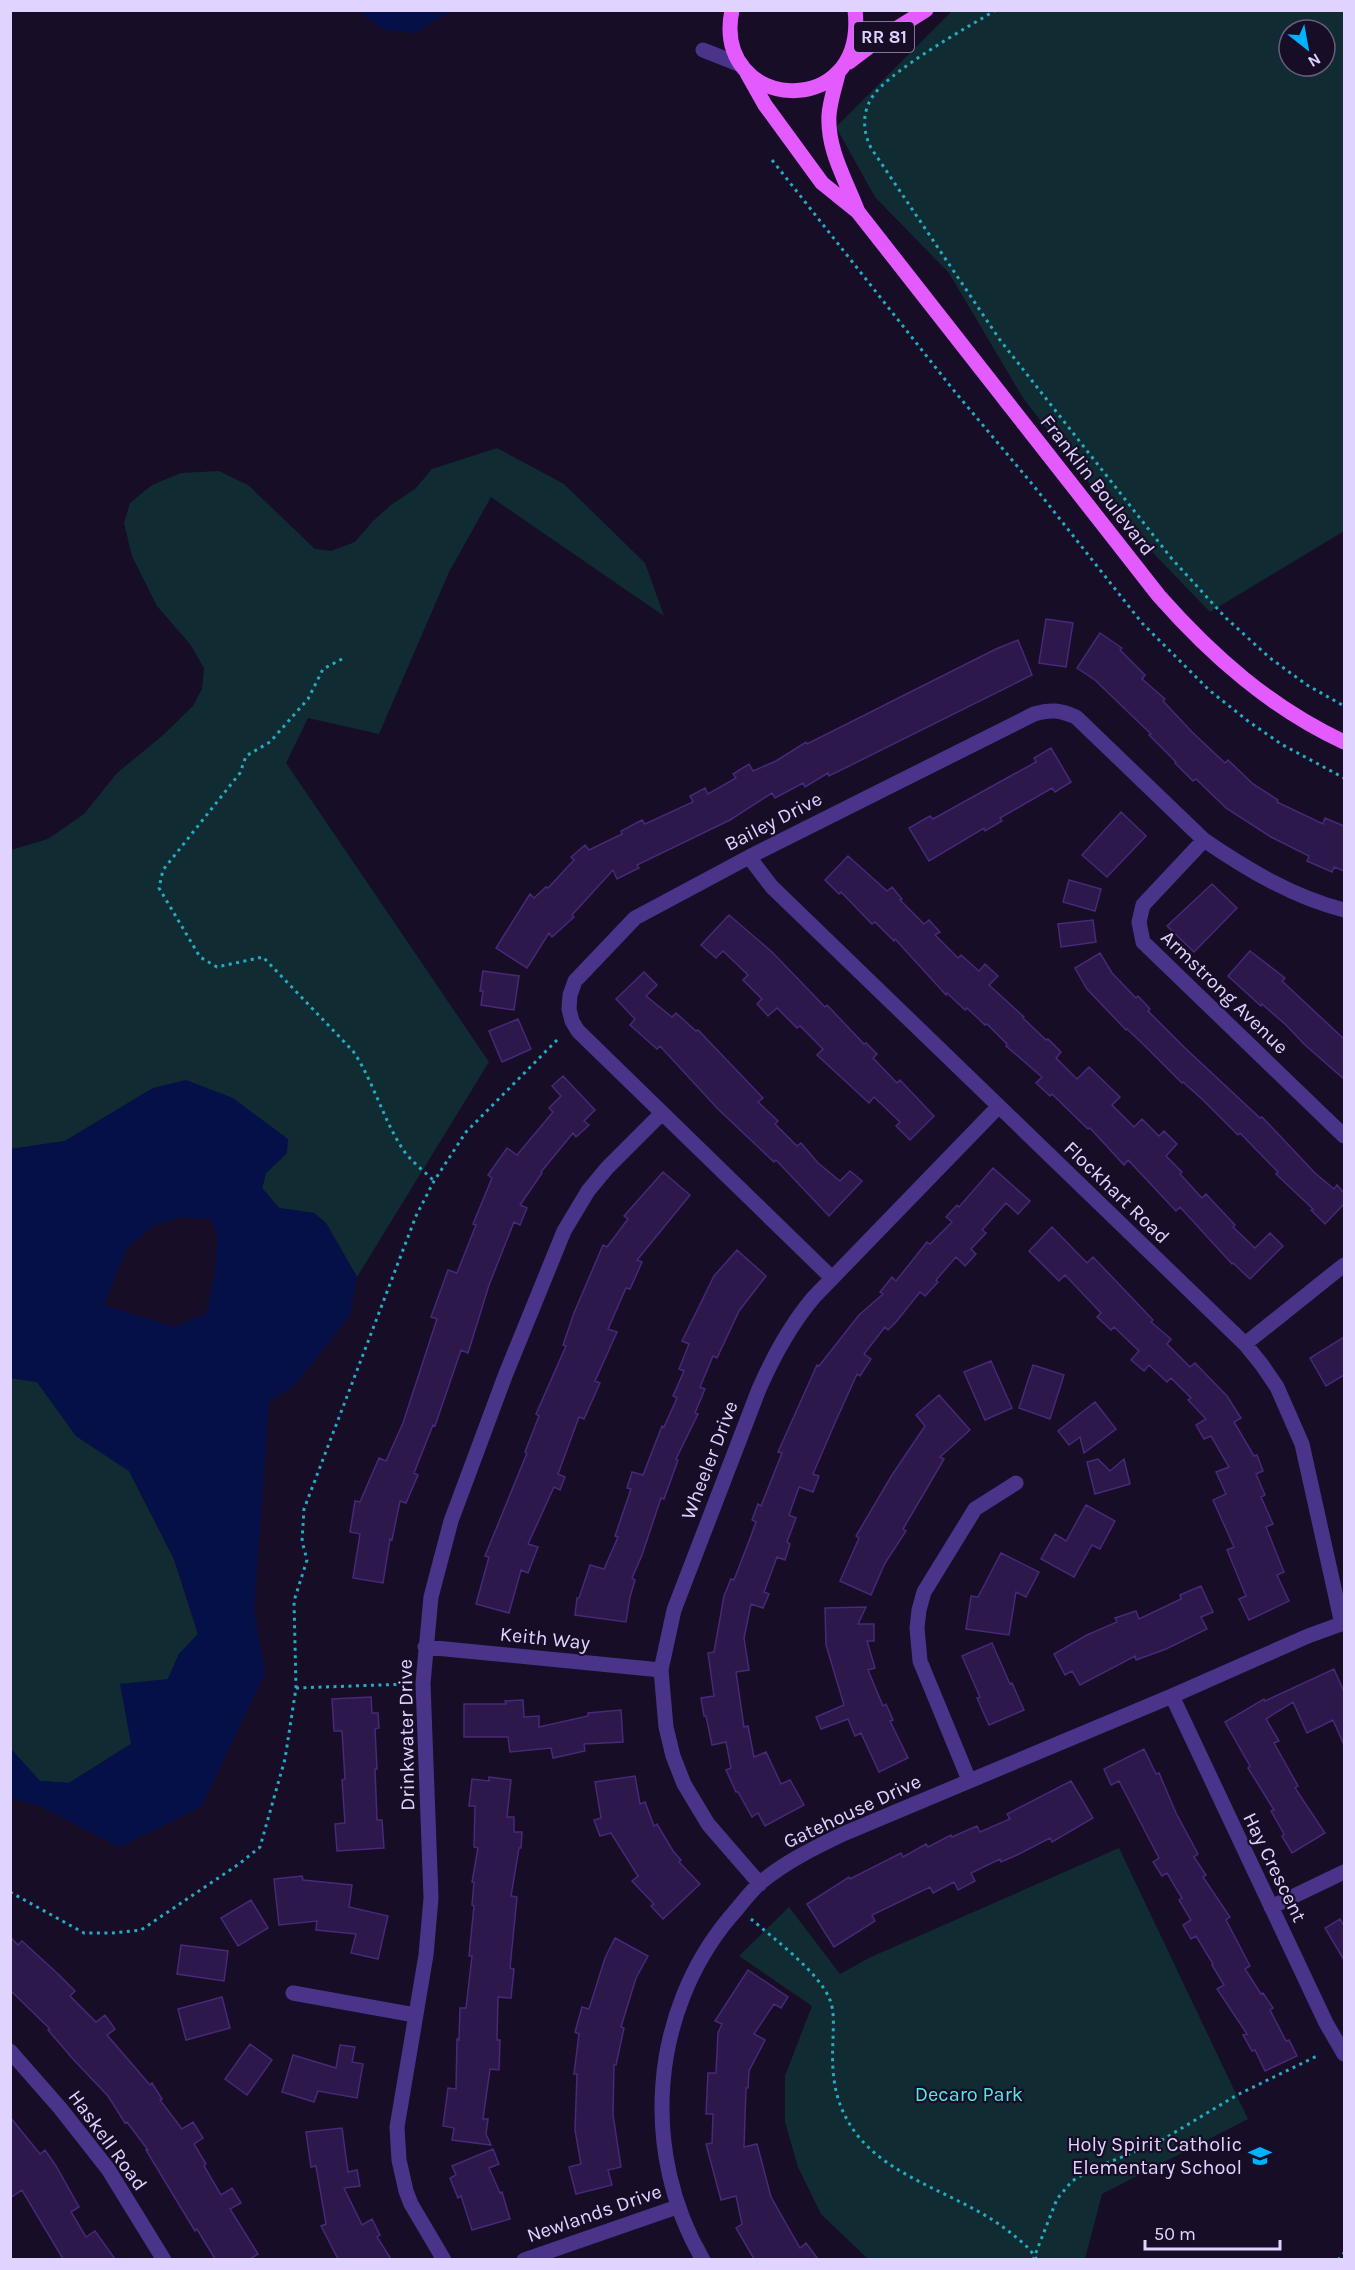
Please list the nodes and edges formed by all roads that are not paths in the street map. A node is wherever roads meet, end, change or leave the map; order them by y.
1 (732, 10) edge
2 (855, 10) edge
3 (926, 10) edge
4 (702, 50) dead end
5 (744, 69) junction
6 (841, 70) junction
7 (858, 212) junction
8 (1344, 742) edge
9 (1204, 840) junction
10 (749, 857) junction
11 (1344, 910) edge
12 (998, 1107) junction
13 (662, 1113) junction
14 (1344, 1136) edge
15 (1344, 1265) edge
16 (832, 1278) junction
17 (1245, 1344) junction
18 (1016, 1483) dead end
19 (1343, 1624) edge
20 (425, 1647) junction
21 (661, 1670) junction
22 (1172, 1696) junction
23 (969, 1780) junction
24 (1344, 1872) edge
25 (760, 1884) junction
26 (1270, 1907) junction
27 (293, 1993) dead end
28 (415, 2015) junction
29 (10, 2051) edge
30 (1344, 2054) edge
31 (677, 2207) junction
32 (164, 2259) edge
33 (444, 2259) edge
34 (524, 2259) edge
35 (703, 2259) edge

1 - 5 main road, Franklin Boulevard
2 - 6 main road, Franklin Boulevard
3 - 6 main road, RR 81
4 - 5 street
5 - 6 main road
5 - 7 main road, Franklin Boulevard
6 - 7 main road, Franklin Boulevard
7 - 8 main road, Franklin Boulevard
9 - 10 street, Bailey Drive
9 - 11 street, Bailey Drive
9 - 14 street, Armstrong Avenue
10 - 12 street, Flockhart Road
10 - 13 street, Bailey Drive
12 - 16 street, Wheeler Drive
12 - 17 street, Flockhart Road
13 - 16 street, Bailey Drive
13 - 20 street, Drinkwater Drive
15 - 17 street
16 - 21 street, Wheeler Drive
17 - 19 street, Flockhart Road
18 - 23 street
19 - 22 street, Gatehouse Drive
20 - 21 street, Keith Way
20 - 28 street, Drinkwater Drive
21 - 25 street, Wheeler Drive
22 - 23 street, Gatehouse Drive
22 - 26 street, Hay Crescent
23 - 25 street, Gatehouse Drive
24 - 26 street
25 - 31 street, Gatehouse Drive
26 - 30 street, Hay Crescent
27 - 28 street
28 - 33 street, Drinkwater Drive
29 - 32 street, Haskell Road
31 - 34 street, Newlands Drive
31 - 35 street, Gatehouse Drive

